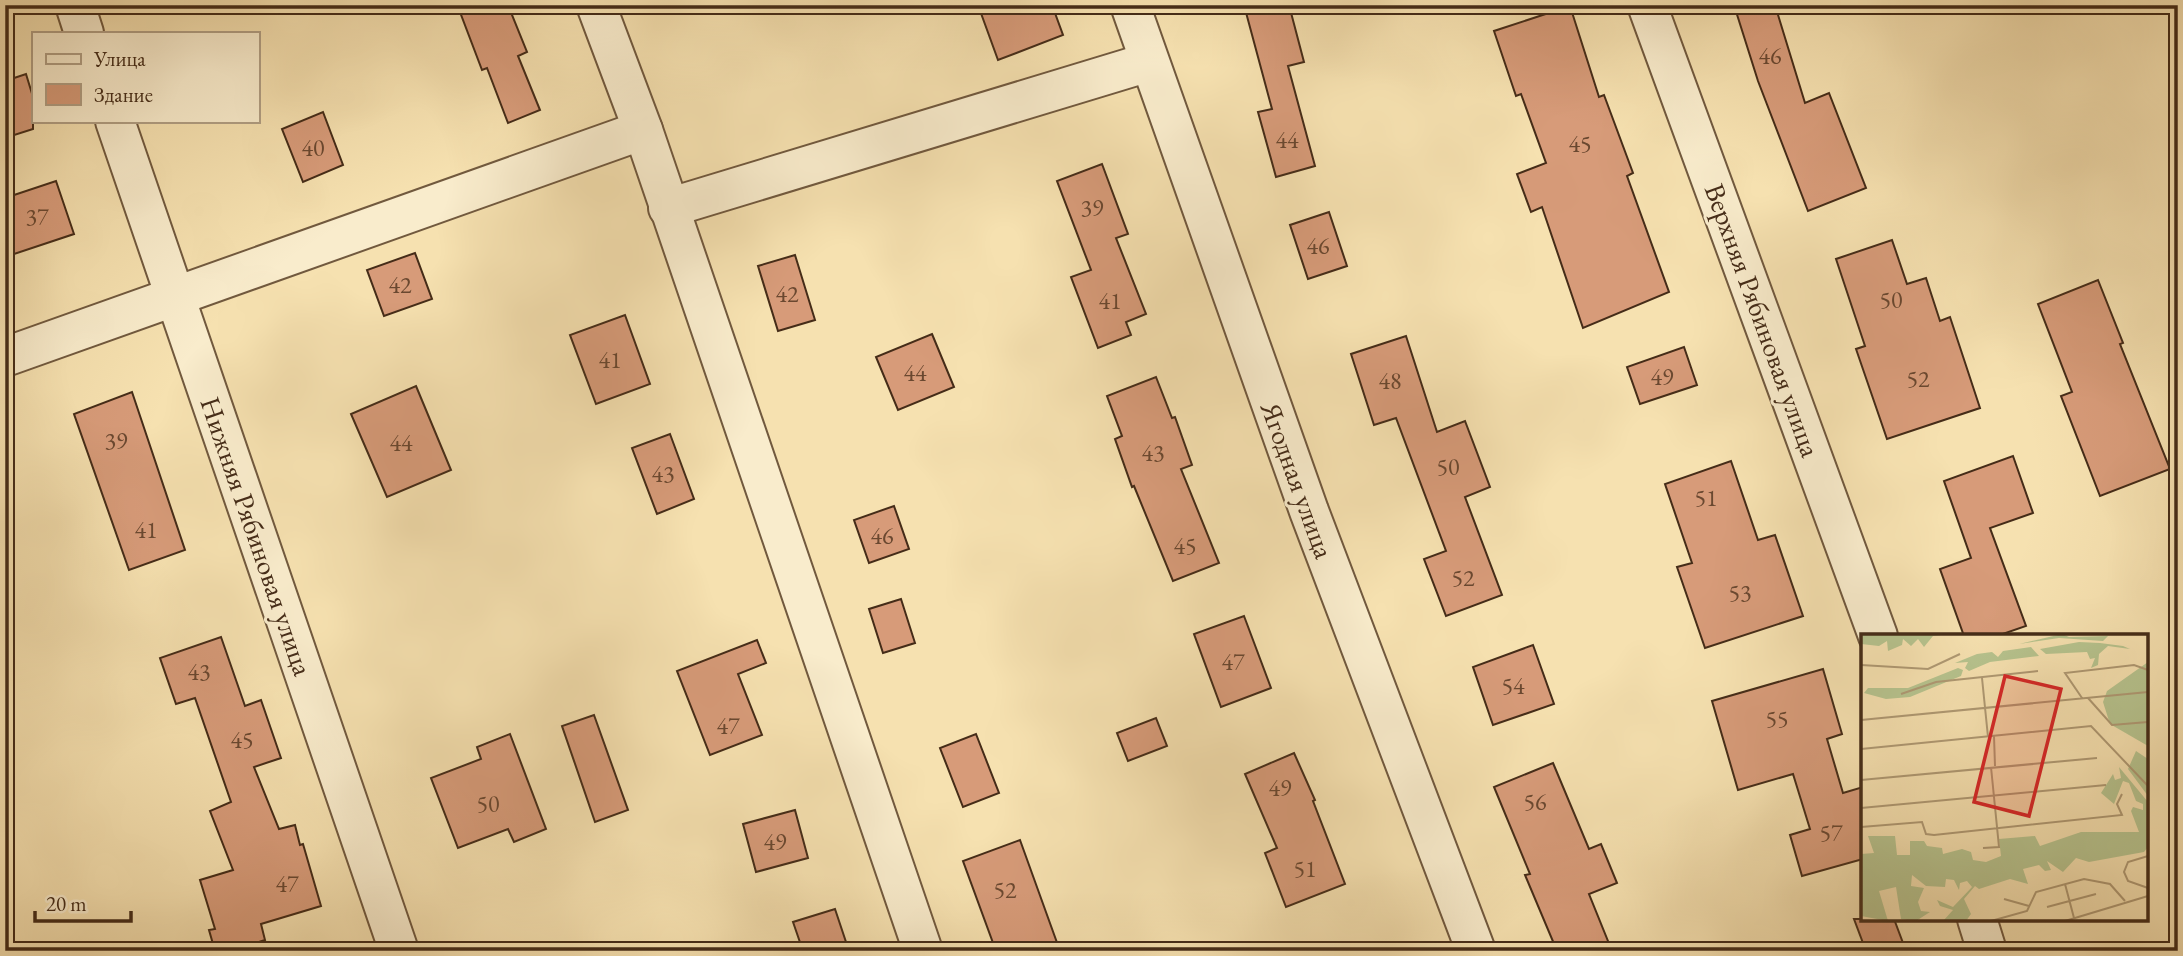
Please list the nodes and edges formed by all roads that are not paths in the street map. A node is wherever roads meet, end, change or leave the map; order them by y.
1 (75, 5) edge
2 (596, 5) edge
3 (1130, 5) edge
4 (1647, 5) edge
5 (84, 32) edge
6 (1149, 62) junction
7 (115, 122) edge
8 (643, 130) junction
9 (668, 208) junction
10 (176, 298) junction
11 (5, 357) edge
12 (1877, 634) edge
13 (1977, 921) edge
14 (399, 951) edge
15 (923, 951) edge
16 (1476, 951) edge
17 (1987, 951) edge

1 - 5 street
2 - 8 street
3 - 6 street, Ягодная улица
4 - 12 street, Верхняя Рябиновая улица
6 - 9 street
6 - 16 street, Ягодная улица
7 - 10 street, Нижняя Рябиновая улица
8 - 9 street
8 - 10 street
9 - 15 street
10 - 11 street
10 - 14 street, Нижняя Рябиновая улица
13 - 17 street

